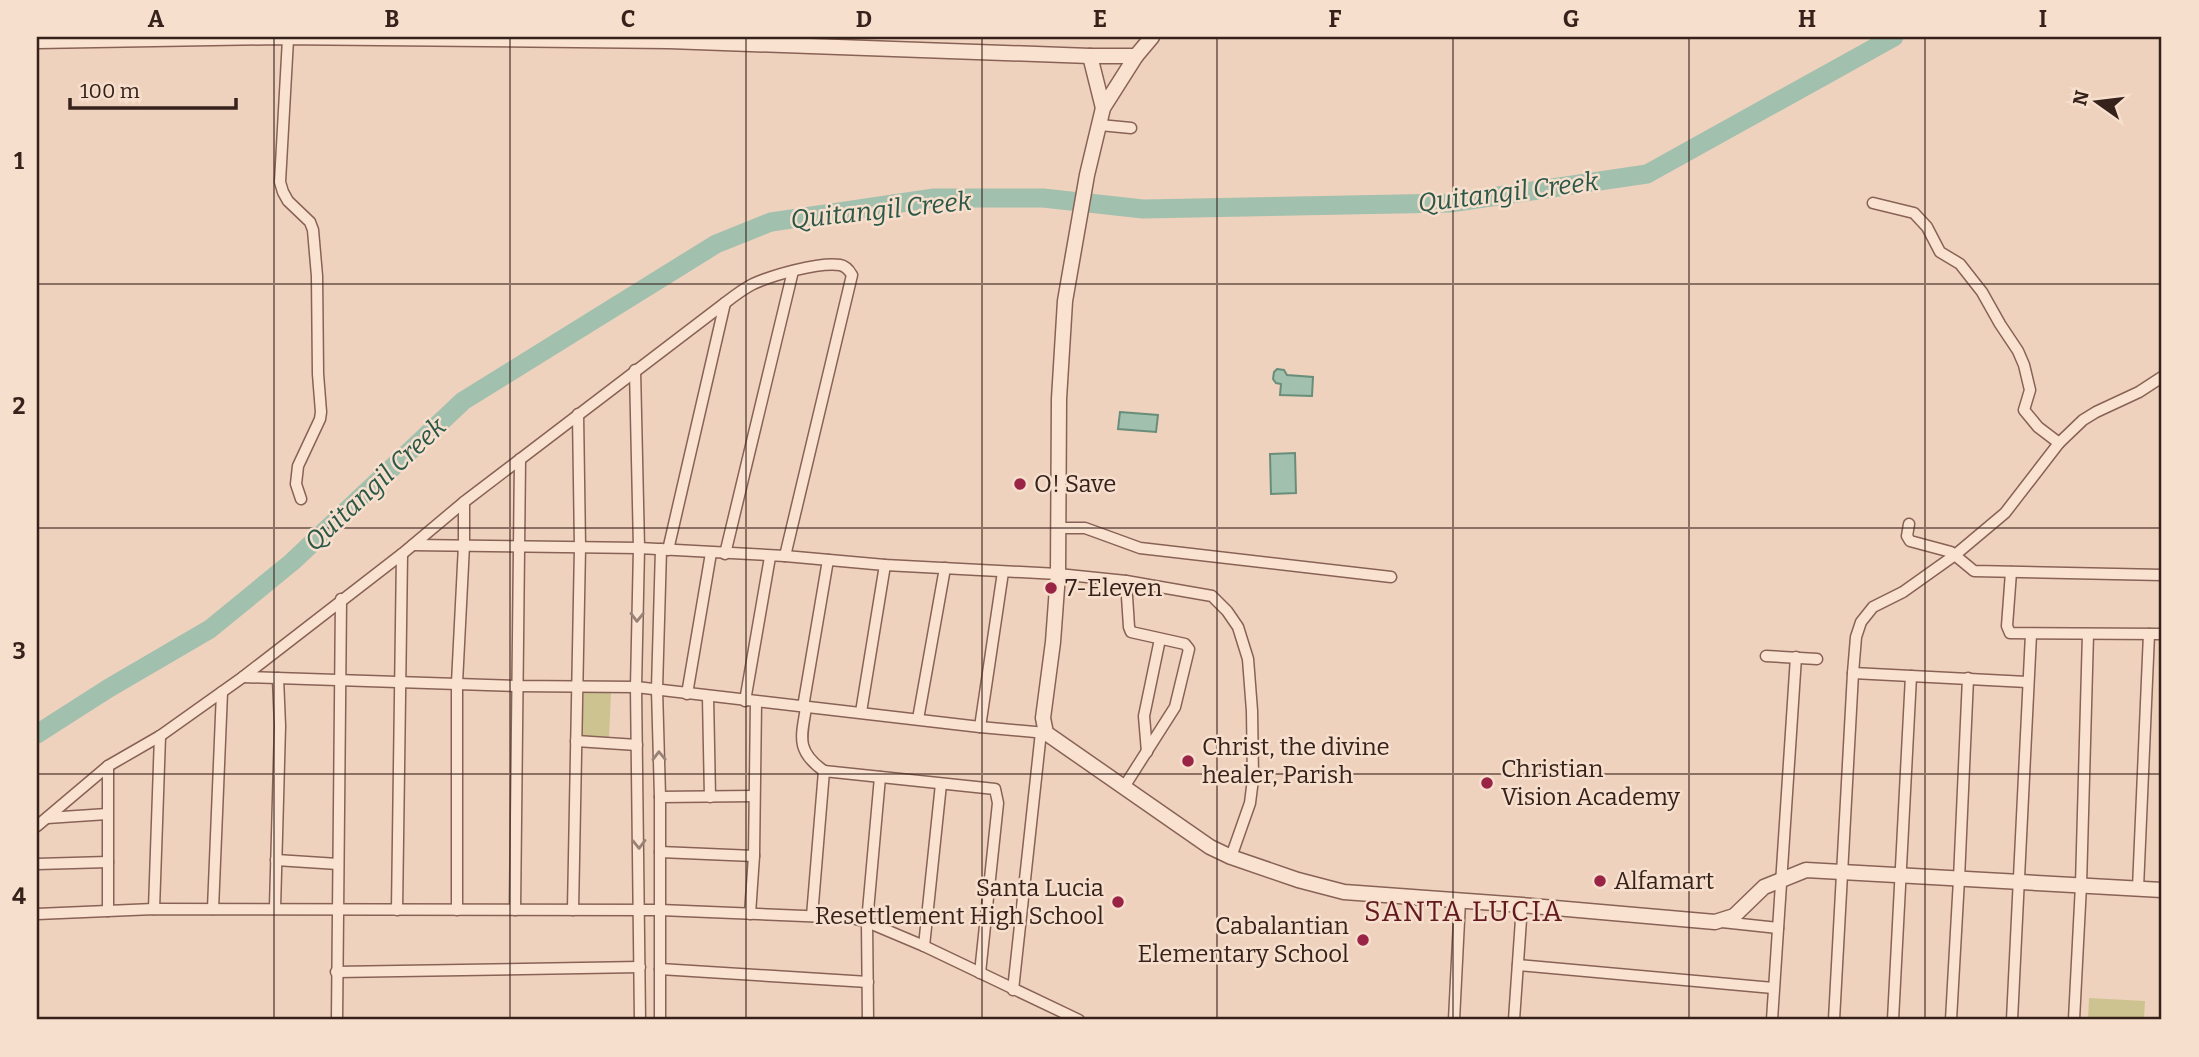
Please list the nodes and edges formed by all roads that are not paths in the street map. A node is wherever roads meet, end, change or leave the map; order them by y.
1 (256, 37) edge
2 (327, 37) edge
3 (1152, 37) edge
4 (281, 38) edge
5 (356, 38) edge
6 (37, 41) edge
7 (1090, 56) junction
8 (1136, 56) junction
9 (1103, 108) junction
10 (1100, 125) junction
11 (1131, 128) dead end
12 (1873, 203) dead end
13 (793, 271) junction
14 (725, 303) junction
15 (635, 369) junction
16 (2162, 377) edge
17 (578, 414) junction
18 (2059, 443) junction
19 (520, 459) junction
20 (301, 499) dead end
21 (464, 502) junction
22 (1909, 524) dead end
23 (1059, 528) junction
24 (413, 545) junction
25 (464, 545) junction
26 (519, 546) junction
27 (580, 547) junction
28 (639, 548) junction
29 (664, 550) junction
30 (711, 553) junction
31 (402, 554) junction
32 (725, 554) junction
33 (1955, 555) junction
34 (785, 556) junction
35 (770, 557) junction
36 (828, 560) junction
37 (885, 565) junction
38 (944, 568) junction
39 (1003, 572) junction
40 (2011, 572) junction
41 (1059, 574) junction
42 (2162, 575) edge
43 (1391, 577) dead end
44 (1126, 582) junction
45 (341, 599) junction
46 (2031, 634) junction
47 (2088, 634) junction
48 (2149, 634) junction
49 (2162, 634) edge
50 (1160, 639) junction
51 (1766, 656) dead end
52 (1796, 657) junction
53 (1816, 659) dead end
54 (1853, 673) junction
55 (1911, 676) junction
56 (243, 677) junction
57 (278, 678) junction
58 (1968, 678) junction
59 (340, 680) junction
60 (399, 681) junction
61 (2027, 682) junction
62 (457, 683) junction
63 (516, 686) junction
64 (577, 687) junction
65 (636, 687) junction
66 (657, 689) junction
67 (222, 692) junction
68 (687, 694) junction
69 (708, 696) junction
70 (750, 701) junction
71 (804, 708) junction
72 (861, 712) junction
73 (918, 719) junction
74 (980, 727) junction
75 (1043, 733) junction
76 (160, 736) junction
77 (576, 741) junction
78 (637, 746) junction
79 (1147, 752) junction
80 (108, 766) junction
81 (824, 771) junction
82 (880, 777) junction
83 (941, 784) junction
84 (1124, 787) junction
85 (754, 796) junction
86 (660, 797) junction
87 (710, 797) junction
88 (107, 814) junction
89 (47, 818) junction
90 (37, 826) edge
91 (660, 852) junction
92 (754, 856) junction
93 (1231, 857) junction
94 (276, 860) junction
95 (108, 863) junction
96 (37, 864) edge
97 (338, 864) junction
98 (1843, 873) junction
99 (1901, 875) junction
100 (1959, 878) junction
101 (1780, 880) junction
102 (2018, 882) junction
103 (2081, 885) junction
104 (2138, 888) junction
105 (2162, 890) edge
106 (1460, 901) junction
107 (1522, 905) junction
108 (275, 908) junction
109 (154, 909) junction
110 (213, 909) junction
111 (337, 910) junction
112 (397, 910) junction
113 (457, 910) junction
114 (514, 910) junction
115 (573, 910) junction
116 (640, 910) junction
117 (660, 910) junction
118 (107, 911) junction
119 (37, 914) edge
120 (750, 914) junction
121 (812, 916) junction
122 (867, 922) junction
123 (1715, 922) junction
124 (1778, 928) junction
125 (924, 946) junction
126 (1518, 965) junction
127 (640, 967) junction
128 (660, 969) junction
129 (336, 972) junction
130 (980, 973) junction
131 (868, 982) junction
132 (1773, 988) junction
133 (1013, 990) junction
134 (337, 1020) edge
135 (640, 1020) edge
136 (660, 1020) edge
137 (868, 1020) edge
138 (1079, 1020) edge
139 (1454, 1020) edge
140 (1514, 1020) edge
141 (1772, 1020) edge
142 (1834, 1020) edge
143 (1893, 1020) edge
144 (1951, 1020) edge
145 (2012, 1020) edge
146 (2074, 1020) edge

1 - 4 street
1 - 6 street
2 - 4 street
2 - 5 street
3 - 8 street
4 - 20 street
5 - 7 street
7 - 8 street
7 - 9 street
8 - 9 street
9 - 10 street
10 - 11 street
10 - 23 street
12 - 18 street
13 - 14 street
13 - 32 street
13 - 34 street
14 - 15 street
14 - 29 street
15 - 17 street
15 - 28 street
16 - 18 street
17 - 19 street
17 - 27 street
18 - 33 street
19 - 21 street
19 - 26 street
21 - 24 street
21 - 25 street
22 - 33 street
23 - 41 street
23 - 43 street
24 - 25 street
24 - 31 street
25 - 26 street
25 - 62 street
26 - 27 street
26 - 63 street
27 - 28 street
27 - 64 street
28 - 29 street
28 -> 65 street
29 - 30 street
29 - 66 street
30 - 32 street
30 - 68 street
31 - 45 street
31 - 60 street
32 - 35 street
33 - 40 street
33 - 54 street
34 - 35 street
34 - 36 street
35 - 70 street
36 - 37 street
36 - 71 street
37 - 38 street
37 - 72 street
38 - 39 street
38 - 73 street
39 - 41 street
39 - 74 street
40 - 42 street
40 - 46 street
41 - 44 street
41 - 75 street
44 - 50 street
44 - 93 street
45 - 56 street
45 - 59 street
46 - 47 street
46 - 61 street
47 - 48 street
47 - 103 street
48 - 49 street
48 - 104 street
50 - 79 street
50 - 79 street
51 - 52 street
52 - 53 street
52 - 101 street
54 - 55 street
54 - 98 street
55 - 58 street
55 - 99 street
56 - 57 street
56 - 67 street
57 - 59 street
57 - 94 street
58 - 61 street
58 - 100 street
59 - 60 street
59 - 97 street
60 - 62 street
60 - 112 street
61 - 102 street
62 - 63 street
62 - 113 street
63 - 64 street
63 - 114 street
64 - 65 street
64 - 77 street
65 - 66 street
65 - 78 street
66 - 68 street
86 -> 66 street
67 - 76 street
67 - 110 street
68 - 69 street
69 - 70 street
69 - 87 street
70 - 71 street
70 - 85 street
71 - 72 street
71 - 81 street
72 - 73 street
73 - 74 street
74 - 75 street
75 - 84 street
75 - 133 street
76 - 80 street
76 - 109 street
77 - 78 street
77 - 115 street
78 -> 116 street
79 - 84 street
80 - 88 street
80 - 89 street
81 - 82 street
81 - 121 street
82 - 83 street
82 - 122 street
83 - 125 street
83 - 130 street
84 - 93 street
85 - 87 street
85 - 92 street
86 - 87 street
86 - 91 street
88 - 89 street
88 - 95 street
89 - 90 street
91 - 92 street
91 - 117 street
92 - 120 street
93 - 106 street
94 - 97 street
94 - 108 street
95 - 96 street
95 - 118 street
97 - 111 street
98 - 99 street
98 - 101 street
98 - 142 street
99 - 100 street
99 - 143 street
100 - 102 street
100 - 144 street
101 - 123 street
101 - 124 street
102 - 103 street
102 - 145 street
103 - 104 street
103 - 146 street
104 - 105 street
106 - 107 street
106 - 139 street
107 - 123 street
107 - 126 street
108 - 110 street
108 - 111 street
109 - 110 street
109 - 118 street
111 - 112 street
111 - 129 street
112 - 113 street
113 - 114 street
114 - 115 street
115 - 116 street
116 - 117 street
116 - 127 street
117 - 120 street
117 - 128 street
118 - 119 street
120 - 121 street
121 - 122 street
122 - 125 street
122 - 131 street
123 - 124 street
124 - 132 street
125 - 130 street
126 - 132 street
126 - 140 street
127 - 129 street
127 - 135 street
128 - 131 street
128 - 136 street
129 - 134 street
130 - 133 street
131 - 137 street
132 - 141 street
133 - 138 street

